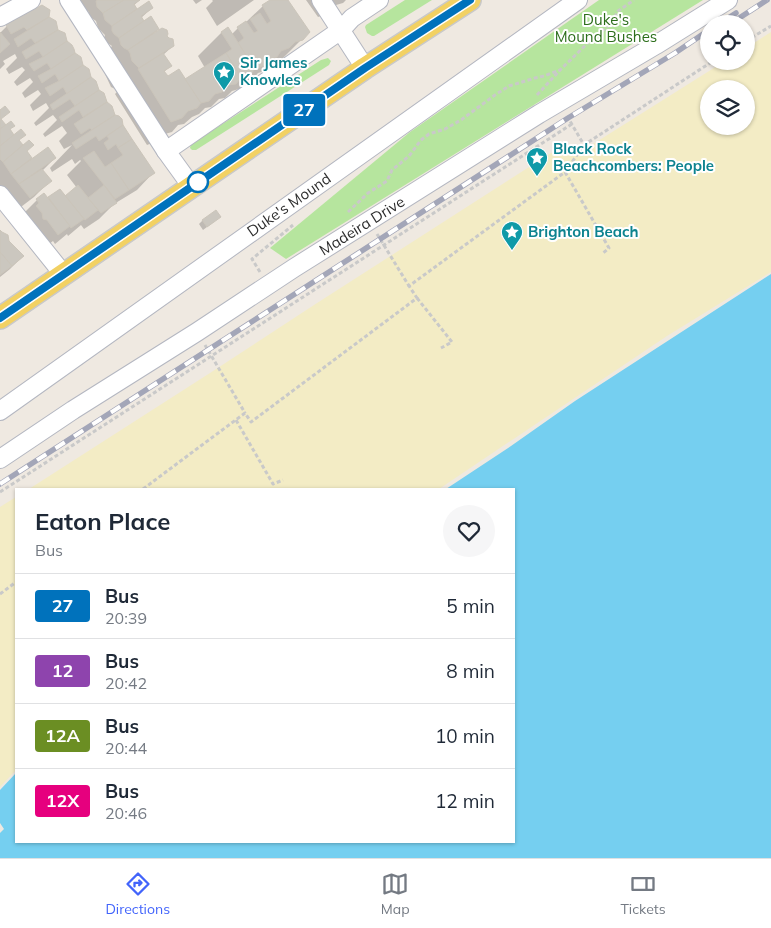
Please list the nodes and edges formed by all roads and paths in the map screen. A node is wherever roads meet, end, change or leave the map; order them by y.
1 (31, 0) edge
2 (69, 0) edge
3 (321, 0) edge
4 (379, 0) edge
5 (470, 0) edge
6 (578, 0) edge
7 (634, 0) edge
8 (728, 0) edge
9 (0, 16) edge
10 (771, 26) edge
11 (341, 30) junction
12 (755, 36) edge
13 (365, 68) junction
14 (700, 69) edge
15 (584, 145) junction
16 (166, 151) junction
17 (565, 172) junction
18 (192, 186) junction
19 (0, 195) edge
20 (348, 213) dead end
21 (369, 221) junction
22 (275, 240) dead end
23 (383, 245) junction
24 (602, 254) dead end
25 (252, 259) dead end
26 (64, 275) junction
27 (409, 286) junction
28 (417, 298) junction
29 (0, 318) edge
30 (197, 332) junction
31 (441, 348) dead end
32 (211, 356) junction
33 (0, 411) edge
34 (245, 413) junction
35 (236, 420) junction
36 (0, 459) edge
37 (283, 480) dead end
38 (144, 488) edge
39 (0, 492) edge
40 (15, 583) edge
41 (0, 594) edge

1 - 9 street
2 - 16 street
3 - 11 street
4 - 11 street
5 - 13 main road
6 - 33 street, Duke's Mound
7 - 20 path
8 - 21 street, Madeira Drive
10 - 12 path
11 - 13 street
11 - 16 street
13 - 18 main road
14 - 15 path
15 - 17 path
15 - 23 path
16 - 18 street
17 - 24 path
17 - 27 path
18 - 26 main road
19 - 26 street
21 - 23 path
21 - 30 street, Madeira Drive
22 - 25 path
23 - 27 path
23 - 32 path
26 - 29 main road
27 - 28 path
28 - 31 path
28 - 34 path
30 - 32 path
30 - 36 street, Madeira Drive
32 - 34 path
32 - 39 path
34 - 35 path
35 - 37 path
35 - 38 path
40 - 41 path

